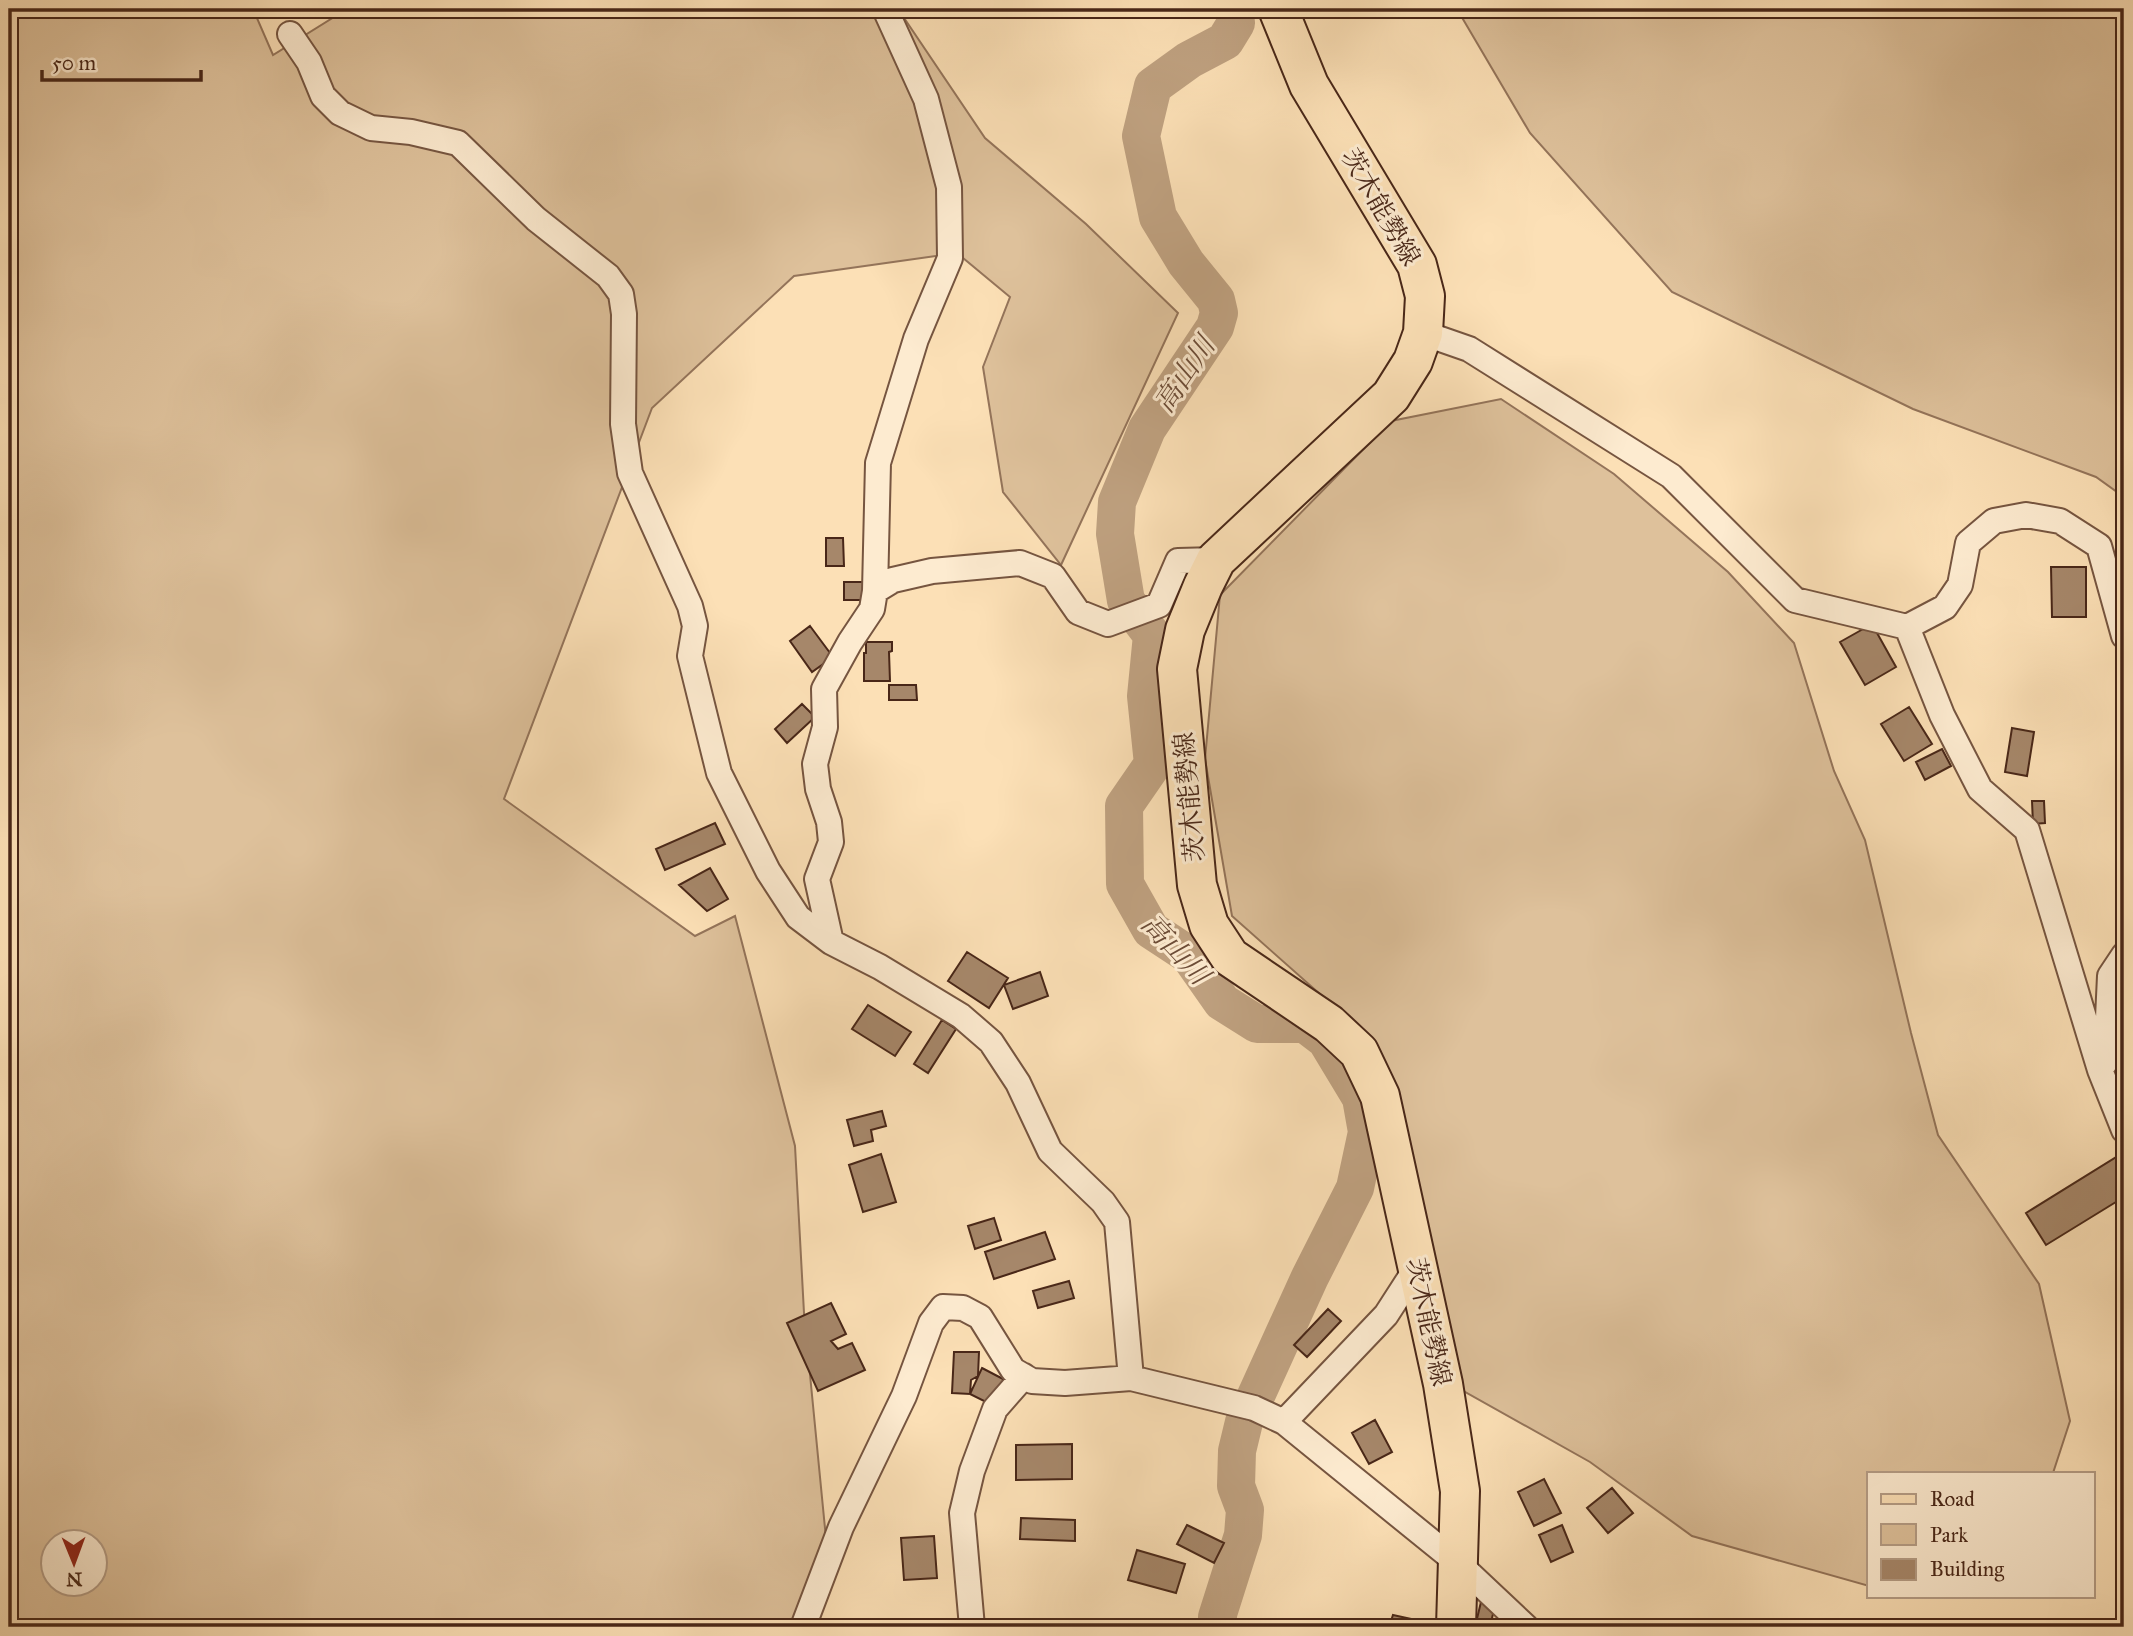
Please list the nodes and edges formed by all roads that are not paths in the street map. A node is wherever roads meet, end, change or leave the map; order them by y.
1 (885, 9) edge
2 (1278, 9) edge
3 (290, 34) dead end
4 (1423, 333) junction
5 (1216, 560) junction
6 (874, 591) junction
7 (1907, 627) junction
8 (2124, 636) edge
9 (831, 943) junction
10 (2124, 955) edge
11 (2099, 1070) junction
12 (2124, 1130) edge
13 (1417, 1267) junction
14 (1024, 1376) junction
15 (1131, 1378) junction
16 (1284, 1422) junction
17 (1459, 1564) junction
18 (803, 1627) edge
19 (972, 1627) edge
20 (1456, 1627) edge
21 (1526, 1627) edge

1 - 6 street
2 - 4 main road, 茨木能勢線
3 - 9 street
4 - 5 main road, 茨木能勢線
4 - 7 street
5 - 6 street
5 - 13 main road, 茨木能勢線
6 - 9 street
7 - 8 street
7 - 11 street
9 - 15 street
10 - 11 street
11 - 12 street
13 - 16 street
13 - 17 main road, 茨木能勢線
14 - 15 street
14 - 18 street
14 - 19 street
15 - 16 street
16 - 17 street
17 - 20 main road, 茨木能勢線
17 - 21 street

